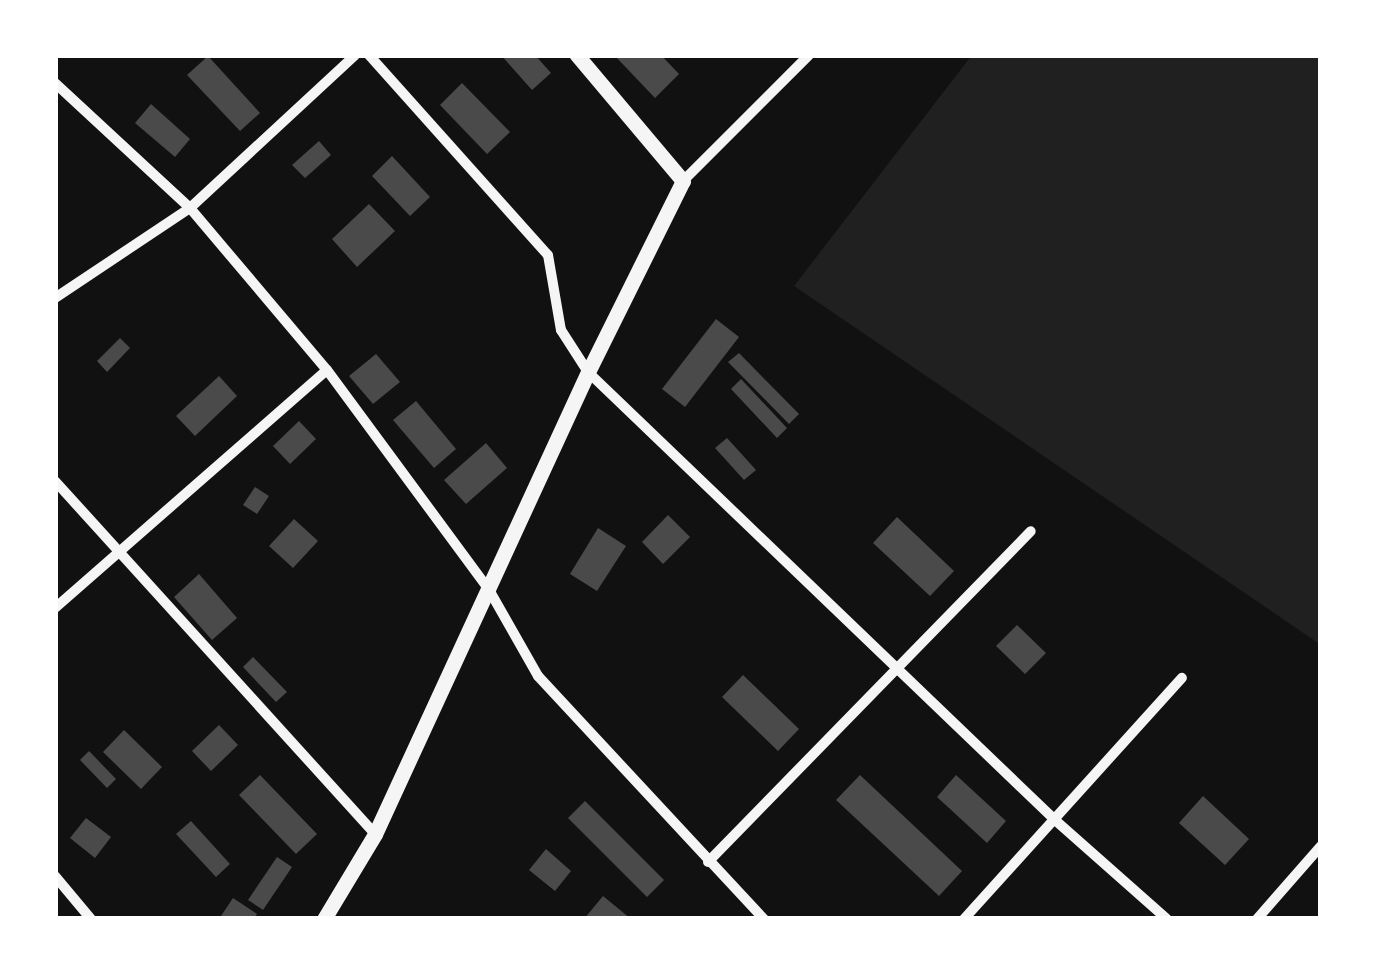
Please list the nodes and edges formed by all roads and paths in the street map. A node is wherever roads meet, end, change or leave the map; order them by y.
1 (355, 55) edge
2 (369, 55) edge
3 (577, 55) edge
4 (809, 55) edge
5 (55, 83) edge
6 (683, 181) junction
7 (190, 208) junction
8 (55, 298) edge
9 (327, 370) junction
10 (588, 372) junction
11 (55, 481) edge
12 (1031, 531) dead end
13 (119, 550) junction
14 (488, 588) junction
15 (55, 608) edge
16 (898, 668) junction
17 (1182, 678) dead end
18 (1054, 820) junction
19 (375, 834) junction
20 (1321, 846) edge
21 (708, 862) junction
22 (55, 876) edge
23 (752, 909) junction
24 (91, 919) edge
25 (324, 919) edge
26 (742, 919) edge
27 (764, 919) edge
28 (964, 919) edge
29 (1168, 919) edge
30 (1257, 919) edge

1 - 7 street
2 - 10 street
3 - 6 main road
4 - 6 street
5 - 7 street
6 - 10 main road
7 - 8 street
7 - 9 street
9 - 13 street
9 - 14 street
10 - 14 main road
10 - 16 street
11 - 13 street
12 - 16 street
13 - 15 street
13 - 19 street
14 - 19 main road
14 - 21 street
16 - 18 street
16 - 21 street
17 - 18 street
18 - 28 street
18 - 29 street
19 - 25 main road
20 - 30 street
21 - 23 street
22 - 24 street
23 - 26 street
23 - 27 street

